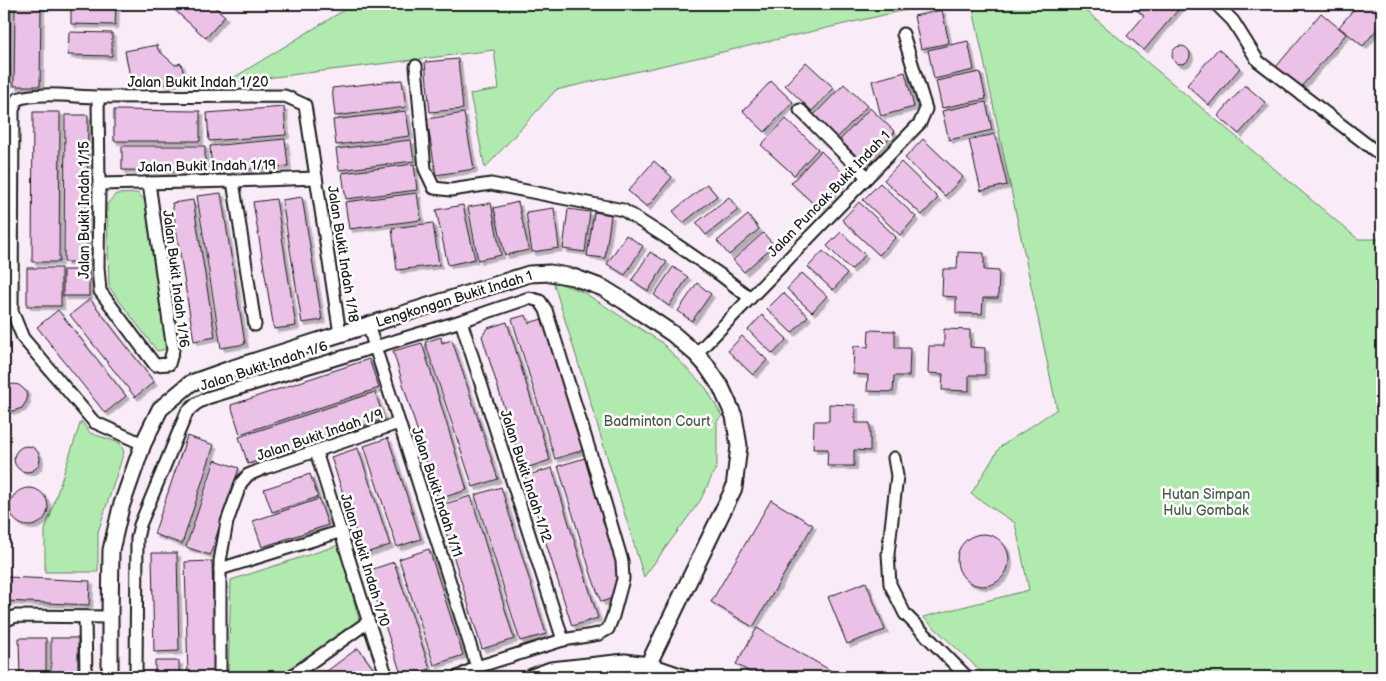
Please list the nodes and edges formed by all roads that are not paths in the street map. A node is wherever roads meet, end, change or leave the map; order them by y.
1 (1219, 4) edge
2 (903, 34) dead end
3 (416, 66) dead end
4 (98, 97) junction
5 (800, 110) dead end
6 (1382, 154) edge
7 (867, 177) junction
8 (316, 178) junction
9 (233, 182) junction
10 (149, 183) junction
11 (99, 184) junction
12 (750, 298) junction
13 (460, 321) junction
14 (255, 325) dead end
15 (368, 325) junction
16 (340, 334) junction
17 (376, 347) junction
18 (696, 354) junction
19 (155, 365) joint
20 (399, 423) junction
21 (142, 444) junction
22 (316, 452) junction
23 (894, 458) dead end
24 (342, 531) junction
25 (220, 569) junction
26 (85, 617) junction
27 (110, 617) junction
28 (4, 621) edge
29 (368, 622) junction
30 (562, 640) junction
31 (477, 667) junction
32 (646, 673) edge
33 (86, 677) edge
34 (110, 677) edge
35 (136, 677) edge
36 (220, 677) edge
37 (290, 677) edge
38 (387, 677) edge
39 (458, 677) edge
40 (532, 677) edge
41 (570, 677) edge
42 (683, 677) edge
43 (967, 677) edge

1 - 6 street
2 - 7 street, Jalan Puncak Bukit Indah 1
3 - 12 street
4 - 8 street, Jalan Bukit Indah 1/20
4 - 11 street, Jalan Bukit Indah 1/15
4 - 21 street, Jalan Bukit Indah 1/20
5 - 7 street
7 - 12 street, Jalan Puncak Bukit Indah 1
8 - 9 street, Jalan Bukit Indah 1/19
8 - 16 street, Jalan Bukit Indah 1/18
9 - 10 street, Jalan Bukit Indah 1/19
9 - 14 street
10 - 11 street, Jalan Bukit Indah 1/19
10 - 19 street, Jalan Bukit Indah 1/16
11 - 19 street, Jalan Bukit Indah 1/15
12 - 18 street, Jalan Puncak Bukit Indah 1
13 - 17 street, Jalan Bukit Indah 1/6
13 - 30 street, Jalan Bukit Indah 1/12
13 - 30 street, Jalan Bukit Indah 1/6
15 - 16 street, Lengkongan Bukit Indah 1
15 - 17 street, Jalan Bukit Indah 1/11
15 - 18 street, Lengkongan Bukit Indah 1
16 - 21 street, Lengkongan Bukit Indah 1
17 - 20 street, Jalan Bukit Indah 1/11
17 - 35 street, Jalan Bukit Indah 1/6
18 - 32 street, Lengkongan Bukit Indah 1
20 - 22 street, Jalan Bukit Indah 1/9
20 - 31 street, Jalan Bukit Indah 1/11
21 - 27 street, Lengkongan Bukit Indah 1
22 - 24 street, Jalan Bukit Indah 1/10
22 - 25 street, Jalan Bukit Indah 1/9
23 - 43 street
24 - 25 street
24 - 29 street, Jalan Bukit Indah 1/10
25 - 36 street, Jalan Bukit Indah 1/9
26 - 27 street
26 - 28 street
26 - 33 street
27 - 34 street, Lengkongan Bukit Indah 1
29 - 37 street
29 - 38 street, Jalan Bukit Indah 1/10
30 - 31 street
31 - 39 street
32 - 40 street
32 - 41 street
32 - 42 street

